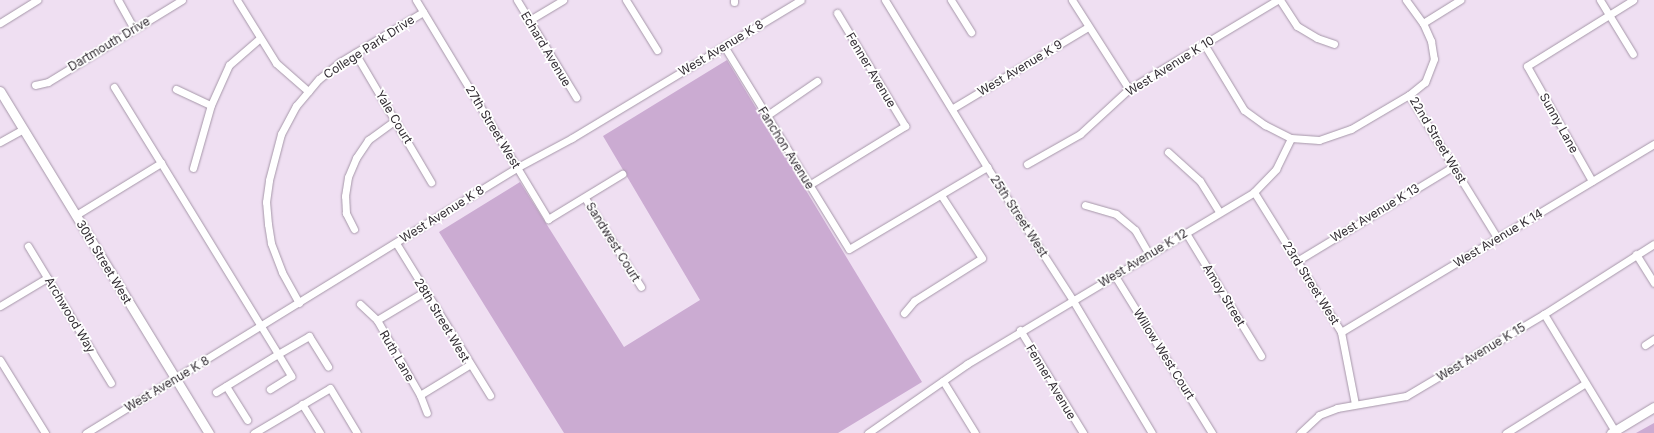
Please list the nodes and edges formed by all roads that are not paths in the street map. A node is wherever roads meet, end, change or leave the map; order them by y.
1 (37, 0) edge
2 (118, 0) edge
3 (182, 0) edge
4 (237, 0) edge
5 (416, 0) edge
6 (517, 0) edge
7 (563, 0) edge
8 (626, 0) edge
9 (801, 0) edge
10 (886, 0) edge
11 (951, 0) edge
12 (1072, 0) edge
13 (1278, 0) edge
14 (1406, 0) edge
15 (1460, 0) edge
16 (1600, 0) edge
17 (1633, 0) edge
18 (423, 12) junction
19 (837, 13) dead end
20 (1610, 14) junction
21 (528, 21) junction
22 (0, 23) edge
23 (1423, 23) junction
24 (1088, 27) junction
25 (134, 29) junction
26 (971, 32) dead end
27 (260, 38) junction
28 (1204, 44) junction
29 (1334, 44) dead end
30 (724, 46) junction
31 (657, 50) dead end
32 (355, 53) junction
33 (1633, 54) dead end
34 (817, 81) dead end
35 (35, 84) dead end
36 (114, 87) dead end
37 (176, 89) dead end
38 (1129, 89) junction
39 (0, 91) edge
40 (308, 91) junction
41 (1409, 95) junction
42 (576, 97) dead end
43 (211, 105) junction
44 (953, 108) junction
45 (766, 116) junction
46 (396, 120) junction
47 (23, 129) junction
48 (1291, 138) junction
49 (0, 142) edge
50 (1654, 144) edge
51 (1168, 152) dead end
52 (161, 163) junction
53 (1027, 164) dead end
54 (1454, 166) junction
55 (518, 167) junction
56 (987, 167) junction
57 (193, 168) dead end
58 (622, 174) dead end
59 (1592, 181) junction
60 (431, 182) dead end
61 (809, 186) junction
62 (1254, 192) junction
63 (941, 195) junction
64 (585, 198) junction
65 (1085, 205) dead end
66 (1220, 212) junction
67 (76, 215) junction
68 (354, 229) dead end
69 (1186, 233) junction
70 (1498, 239) junction
71 (396, 243) junction
72 (1654, 244) edge
73 (28, 246) dead end
74 (1149, 254) junction
75 (1636, 254) junction
76 (1297, 261) junction
77 (1115, 276) junction
78 (47, 278) junction
79 (1654, 283) edge
80 (641, 287) dead end
81 (424, 292) junction
82 (1072, 300) junction
83 (300, 303) junction
84 (360, 304) dead end
85 (0, 306) edge
86 (904, 313) dead end
87 (1544, 314) junction
88 (376, 320) junction
89 (260, 327) junction
90 (1020, 330) junction
91 (1341, 332) junction
92 (1654, 340) edge
93 (1645, 345) dead end
94 (278, 354) junction
95 (1261, 356) dead end
96 (0, 360) edge
97 (469, 364) junction
98 (328, 367) dead end
99 (176, 379) junction
100 (943, 382) junction
101 (111, 383) dead end
102 (1584, 384) junction
103 (226, 386) junction
104 (270, 389) dead end
105 (216, 392) dead end
106 (420, 394) junction
107 (490, 395) dead end
108 (302, 404) junction
109 (1355, 404) junction
110 (1654, 407) edge
111 (427, 414) dead end
112 (247, 420) dead end
113 (1614, 432) edge
114 (45, 433) edge
115 (86, 433) edge
116 (209, 433) edge
117 (254, 433) edge
118 (320, 433) edge
119 (356, 433) edge
120 (868, 433) edge
121 (975, 433) edge
122 (1083, 433) edge
123 (1152, 433) edge
124 (1212, 433) edge
125 (1300, 433) edge
126 (1506, 433) edge

1 - 22 street
2 - 25 street
3 - 25 street, Dartmouth Drive
4 - 27 street
5 - 18 street, 27th Street West
6 - 21 street, Echard Avenue
7 - 21 street
8 - 31 street
9 - 30 street, West Avenue K 8
10 - 44 street, 25th Street West
11 - 26 street
12 - 24 street
13 - 28 street, West Avenue K 10
13 - 29 street
14 - 23 street, 22nd Street West
15 - 23 street
16 - 20 street
17 - 20 street
18 - 32 street, College Park Drive
18 - 55 street, 27th Street West
19 - 61 street, Fenner Avenue
20 - 33 street
20 - 59 street, Sunny Lane
21 - 42 street, Echard Avenue
23 - 41 street, 22nd Street West
24 - 38 street
24 - 44 street, West Avenue K 9
25 - 35 street, Dartmouth Drive
27 - 40 street
27 - 43 street
28 - 38 street, West Avenue K 10
28 - 48 street
30 - 45 street, Fanchon Avenue
30 - 55 street, West Avenue K 8
32 - 40 street, College Park Drive
32 - 46 street, Yale Court
34 - 45 street
36 - 52 street
37 - 43 street
38 - 53 street, West Avenue K 10
39 - 47 main road, 30th Street West
40 - 83 street, College Park Drive
41 - 48 street
41 - 54 street, 22nd Street West
43 - 57 street
44 - 56 street, 25th Street West
45 - 61 street, Fanchon Avenue
46 - 60 street, Yale Court
46 - 68 street
47 - 49 street
47 - 67 main road, 30th Street West
48 - 62 street, West Avenue K 12
50 - 59 street, West Avenue K 14
51 - 66 street
52 - 67 street
52 - 89 street
54 - 70 street, 22nd Street West
54 - 76 street, West Avenue K 13
55 - 64 street, 27th Street West
55 - 71 street, West Avenue K 8
56 - 63 street
56 - 82 street, 25th Street West
58 - 64 street
59 - 70 street, West Avenue K 14
61 - 63 street, Fanchon Avenue
62 - 66 street, West Avenue K 12
62 - 76 street, 23rd Street West
63 - 86 street
64 - 80 street, Sandwest Court
65 - 74 street
66 - 69 street, West Avenue K 12
67 - 99 main road, 30th Street West
69 - 74 street, West Avenue K 12
69 - 95 street, Amoy Street
70 - 91 street, West Avenue K 14
71 - 81 street, 28th Street West
71 - 83 street, West Avenue K 8
72 - 75 street, West Avenue K 15
73 - 78 street, Archwood Way
74 - 77 street, West Avenue K 12
75 - 79 street
75 - 87 street, West Avenue K 15
76 - 91 street, 23rd Street West
77 - 82 street, West Avenue K 12
77 - 124 street, Willow West Court
78 - 85 street
78 - 101 street, Archwood Way
81 - 88 street
81 - 97 street, 28th Street West
82 - 90 street, West Avenue K 12
82 - 123 street, 25th Street West
83 - 89 street, West Avenue K 8
84 - 88 street, Ruth Lane
87 - 102 street
87 - 109 street, West Avenue K 15
88 - 106 street, Ruth Lane
89 - 94 street
89 - 99 street, West Avenue K 8
90 - 100 street, West Avenue K 12
90 - 122 street, Fenner Avenue
91 - 109 street, 23rd Street West
92 - 93 street
94 - 98 street
94 - 103 street
94 - 104 street
96 - 114 street
97 - 106 street
97 - 107 street, 28th Street West
99 - 115 street, West Avenue K 8
99 - 116 main road, 30th Street West
100 - 120 street, West Avenue K 12
100 - 121 street
102 - 113 street
102 - 126 street
103 - 105 street
103 - 112 street
106 - 111 street, Ruth Lane
108 - 117 street
108 - 118 street
108 - 119 street
109 - 125 street, West Avenue K 15
110 - 113 main road

